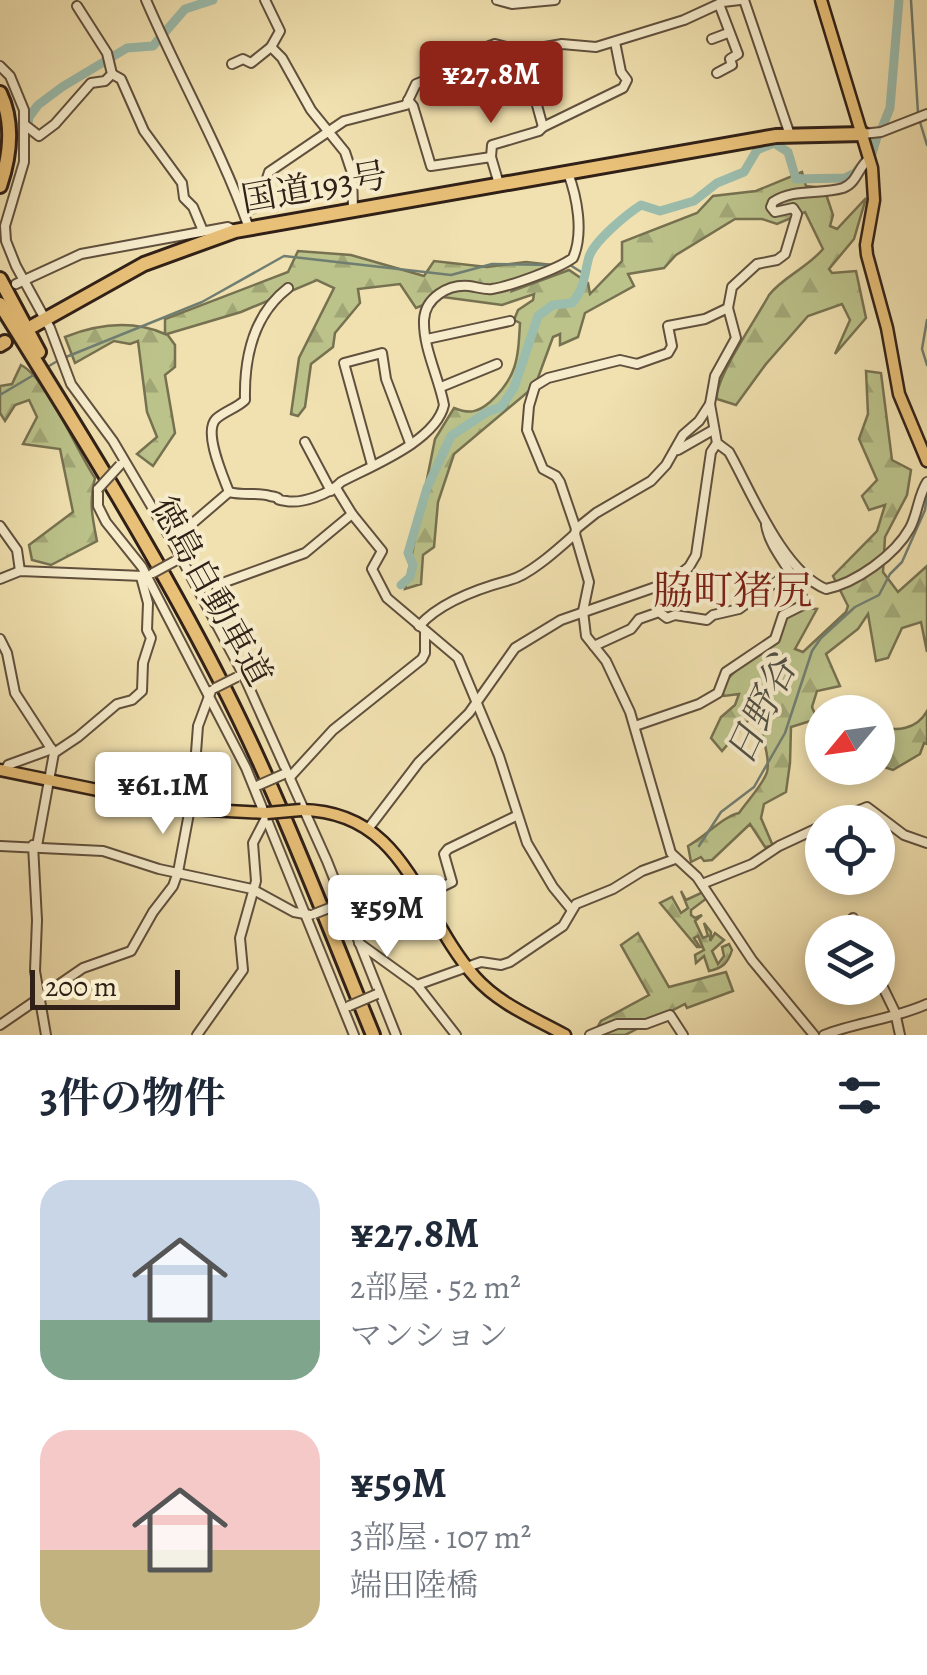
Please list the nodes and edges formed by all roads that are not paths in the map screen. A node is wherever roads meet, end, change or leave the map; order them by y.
1 (146, 0) edge
2 (265, 0) edge
3 (498, 0) edge
4 (555, 0) edge
5 (742, 0) edge
6 (821, 0) edge
7 (713, 4) edge
8 (78, 6) dead end
9 (728, 33) junction
10 (712, 39) dead end
11 (615, 42) junction
12 (270, 47) junction
13 (522, 51) junction
14 (232, 64) dead end
15 (0, 66) edge
16 (717, 73) dead end
17 (112, 74) junction
18 (0, 93) edge
19 (408, 100) junction
20 (927, 114) edge
21 (27, 125) junction
22 (543, 127) junction
23 (330, 132) junction
24 (863, 134) junction
25 (790, 135) junction
26 (490, 157) junction
27 (869, 159) junction
28 (568, 173) junction
29 (499, 184) junction
30 (0, 186) edge
31 (243, 210) junction
32 (353, 210) junction
33 (4, 213) edge
34 (242, 229) junction
35 (203, 232) junction
36 (0, 279) edge
37 (20, 282) junction
38 (288, 288) dead end
39 (0, 289) edge
40 (0, 304) edge
41 (728, 308) junction
42 (0, 318) edge
43 (510, 321) dead end
44 (38, 322) junction
45 (427, 340) junction
46 (45, 362) junction
47 (496, 364) dead end
48 (441, 387) junction
49 (710, 404) junction
50 (70, 416) junction
51 (714, 430) junction
52 (304, 442) dead end
53 (717, 443) junction
54 (410, 444) junction
55 (678, 450) junction
56 (927, 461) edge
57 (122, 463) junction
58 (372, 465) junction
59 (927, 482) edge
60 (334, 489) junction
61 (228, 492) junction
62 (352, 514) junction
63 (766, 520) junction
64 (0, 526) edge
65 (575, 532) junction
66 (172, 541) junction
67 (178, 559) junction
68 (20, 571) junction
69 (789, 572) junction
70 (147, 575) junction
71 (0, 578) edge
72 (582, 611) junction
73 (215, 623) junction
74 (422, 629) junction
75 (0, 639) edge
76 (594, 646) junction
77 (240, 676) junction
78 (212, 690) junction
79 (478, 702) junction
80 (635, 726) junction
81 (53, 751) junction
82 (2, 770) edge
83 (287, 774) junction
84 (50, 780) junction
85 (257, 786) junction
86 (190, 809) junction
87 (303, 810) junction
88 (266, 814) junction
89 (516, 816) junction
90 (895, 828) edge
91 (368, 829) junction
92 (805, 834) edge
93 (927, 843) edge
94 (0, 846) edge
95 (36, 846) junction
96 (675, 859) junction
97 (178, 872) junction
98 (702, 884) junction
99 (252, 888) junction
100 (424, 896) junction
101 (340, 903) junction
102 (571, 909) junction
103 (311, 915) junction
104 (359, 942) junction
105 (468, 968) junction
106 (417, 985) junction
107 (378, 994) junction
108 (40, 998) junction
109 (350, 1004) junction
110 (927, 1004) edge
111 (890, 1005) edge
112 (895, 1017) junction
113 (0, 1025) edge
114 (46, 1035) edge
115 (197, 1035) edge
116 (354, 1035) edge
117 (373, 1035) edge
118 (396, 1035) edge
119 (456, 1035) edge
120 (565, 1035) edge
121 (590, 1035) edge
122 (683, 1035) edge
123 (814, 1035) edge
124 (824, 1035) edge
125 (900, 1035) edge

1 - 31 street
2 - 12 street
3 - 4 street
5 - 7 street
5 - 25 street
6 - 24 main road
7 - 9 street
7 - 11 street
8 - 17 street
9 - 10 street
9 - 16 street
11 - 13 street
11 - 22 street
12 - 14 street
12 - 23 street
13 - 19 street
13 - 22 street
15 - 21 street
17 - 21 street
17 - 35 street
18 - 30 highway
19 - 23 street
19 - 26 street
20 - 24 street
21 - 33 street
22 - 26 street
23 - 31 street
23 - 32 street
24 - 25 highway, 国道193号
24 - 27 main road
25 - 28 highway, 国道193号
26 - 29 street
27 - 41 street
27 - 56 main road
28 - 29 highway, 国道193号
28 - 45 street
29 - 32 highway, 国道193号
31 - 34 street
32 - 34 highway, 国道193号
33 - 37 street
34 - 35 street
34 - 44 highway, 国道193号
35 - 37 street
36 - 46 highway
37 - 44 street
38 - 61 street
39 - 46 highway, 徳島自動車道
40 - 50 highway, 徳島自動車道
41 - 49 street
41 - 65 street
42 - 50 highway
43 - 45 street
44 - 57 street
45 - 48 street
46 - 109 highway, 徳島自動車道
47 - 48 street
48 - 54 street
49 - 51 street
49 - 55 street
50 - 109 highway, 徳島自動車道
51 - 53 street
51 - 55 street
52 - 60 street
53 - 63 street
53 - 72 street
54 - 58 street
54 - 58 street
55 - 65 street
57 - 66 street
57 - 70 street, bridge
58 - 60 street
59 - 63 street
60 - 61 street
60 - 62 street
61 - 66 street
62 - 73 street
62 - 74 street
63 - 69 street
64 - 68 street
65 - 72 street
65 - 74 street
66 - 67 street
67 - 70 street, bridge
67 - 73 street
68 - 70 street
68 - 71 street
69 - 76 street
69 - 80 street
70 - 78 street
70 - 81 street
72 - 76 street
72 - 79 street
73 - 77 street
74 - 79 street
74 - 83 street
75 - 81 street
76 - 80 street
77 - 78 street, bridge
77 - 83 street
78 - 85 street
78 - 86 street
79 - 89 street
79 - 91 street
80 - 96 street
81 - 82 street
81 - 84 street
82 - 84 main road
83 - 85 street, bridge
83 - 87 street
84 - 86 main road
84 - 95 street
85 - 88 street
86 - 88 main road
86 - 97 street
87 - 88 main road, bridge
87 - 91 main road
87 - 101 street
88 - 99 street
88 - 103 street
89 - 100 street
89 - 102 street
90 - 93 street
91 - 100 main road
92 - 98 street
94 - 95 street
95 - 97 street
95 - 108 street
96 - 98 street
96 - 102 street
97 - 99 street
97 - 108 street
98 - 123 street
99 - 103 street
99 - 115 street
100 - 105 main road
101 - 103 street, bridge
101 - 104 street
102 - 105 street
103 - 109 street
104 - 106 street
104 - 107 street
105 - 106 street
105 - 120 main road
106 - 119 street
107 - 109 street, bridge
107 - 118 street
108 - 113 street
108 - 114 street
109 - 116 street
109 - 117 highway, 徳島自動車道
110 - 112 street
111 - 112 street
112 - 124 street
112 - 125 street
121 - 122 street

